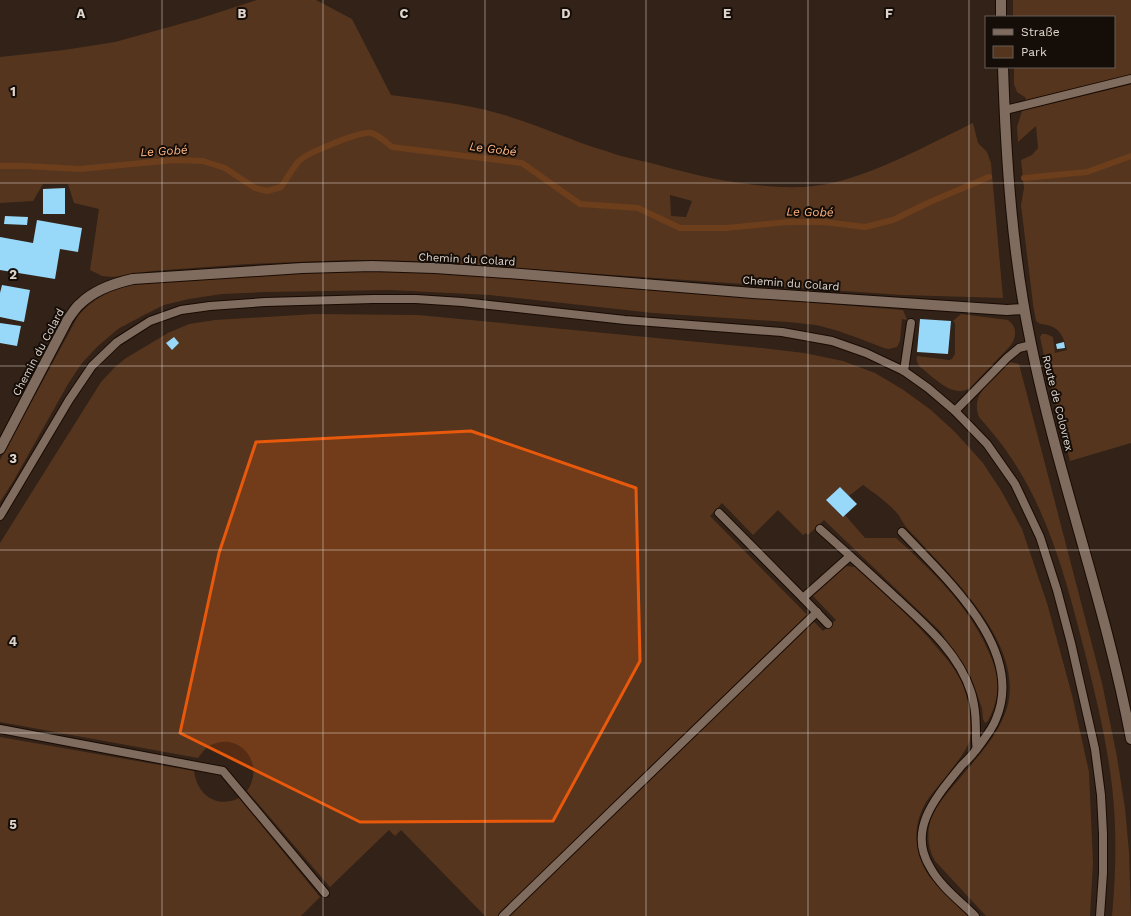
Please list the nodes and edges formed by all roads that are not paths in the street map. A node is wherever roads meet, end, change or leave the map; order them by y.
1 (1001, 0) edge
2 (1001, 16) edge
3 (1003, 68) edge
4 (1131, 79) edge
5 (1004, 110) junction
6 (1024, 309) junction
7 (911, 323) dead end
8 (1031, 345) junction
9 (904, 371) junction
10 (955, 411) junction
11 (0, 449) edge
12 (719, 513) dead end
13 (0, 516) edge
14 (820, 529) dead end
15 (902, 532) dead end
16 (850, 556) junction
17 (803, 598) junction
18 (817, 612) junction
19 (828, 624) dead end
20 (0, 729) edge
21 (1131, 739) edge
22 (976, 750) junction
23 (324, 893) dead end
24 (503, 916) edge
25 (975, 916) edge
26 (1100, 916) edge

1 - 2 street
3 - 5 street, Route de Colovrex
4 - 5 lane
5 - 6 street, Route de Colovrex
6 - 8 street, Route de Colovrex
6 - 11 street, Chemin du Colard
7 - 9 lane
8 - 10 lane
8 - 21 street, Route de Colovrex
9 - 10 lane
9 - 13 lane
10 - 26 lane
12 - 17 lane
14 - 16 lane
15 - 22 lane
16 - 17 lane
16 - 22 lane
17 - 18 lane
18 - 19 lane
18 - 24 lane
20 - 23 lane
22 - 25 lane

